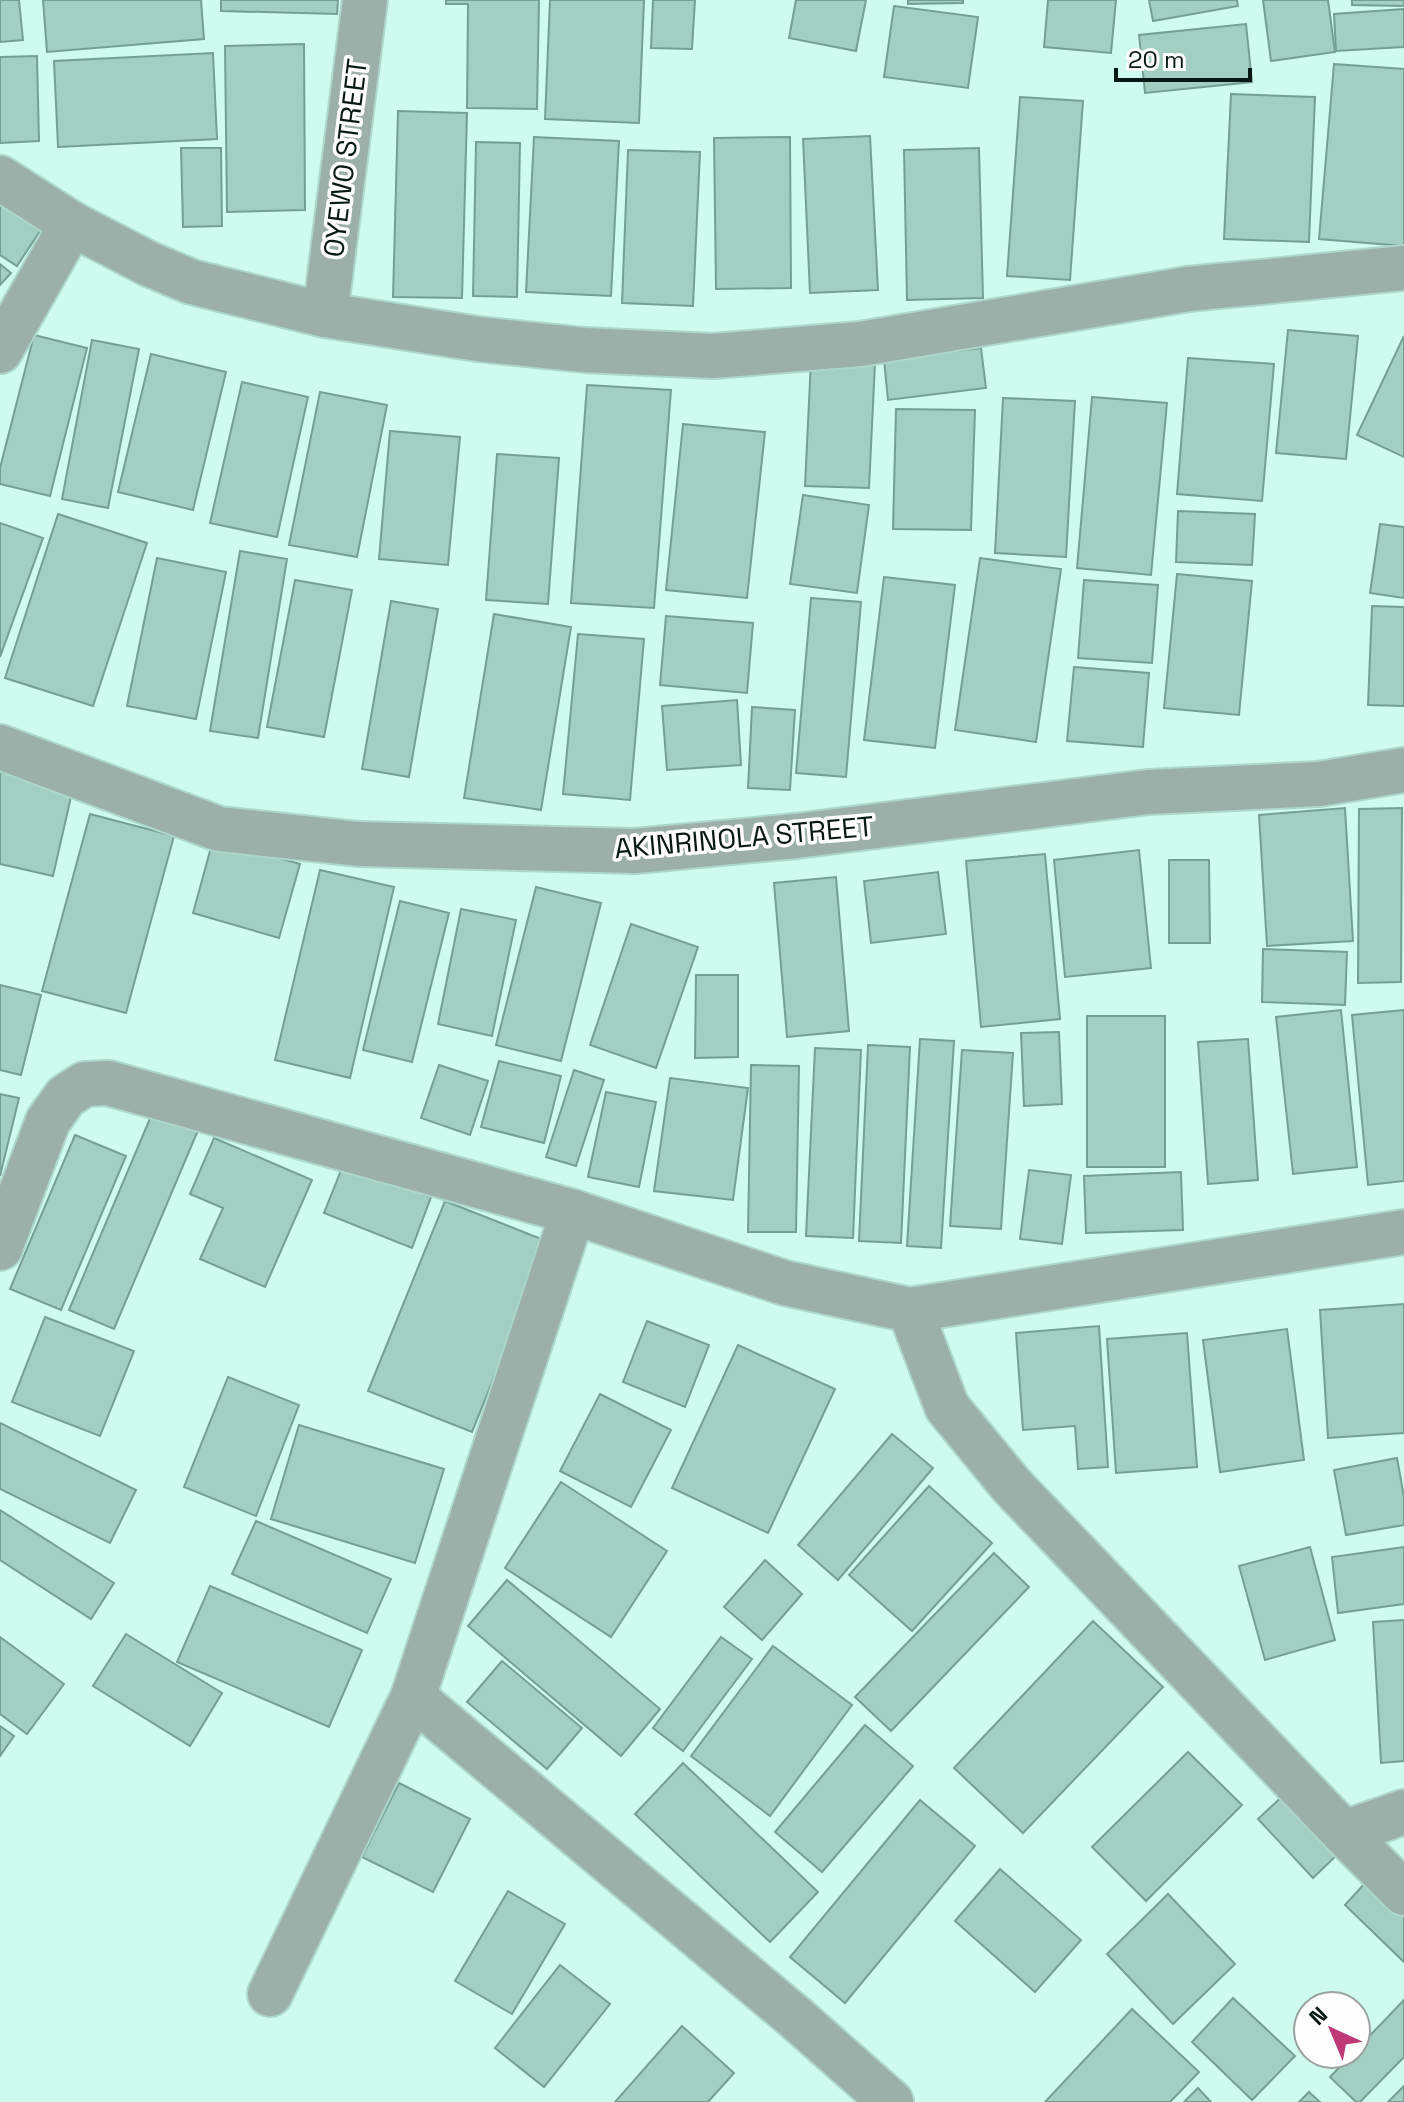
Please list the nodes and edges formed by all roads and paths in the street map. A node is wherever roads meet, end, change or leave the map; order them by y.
1 (365, 0) edge
2 (0, 178) edge
3 (72, 224) junction
4 (1404, 268) edge
5 (325, 315) junction
6 (0, 351) edge
7 (0, 747) edge
8 (1404, 770) edge
9 (573, 1212) junction
10 (1404, 1232) edge
11 (0, 1248) edge
12 (910, 1310) junction
13 (413, 1697) junction
14 (1404, 1812) edge
15 (1344, 1833) junction
16 (1404, 1893) edge
17 (270, 1994) dead end
18 (891, 2102) edge

1 - 5 street, OYEWO STREET
2 - 3 street
3 - 5 street
3 - 6 street
4 - 5 street
7 - 8 street, AKINRINOLA STREET
9 - 11 street
9 - 12 street
9 - 13 street
10 - 12 street
12 - 15 street
13 - 17 street
13 - 18 street
14 - 15 street
15 - 16 street

